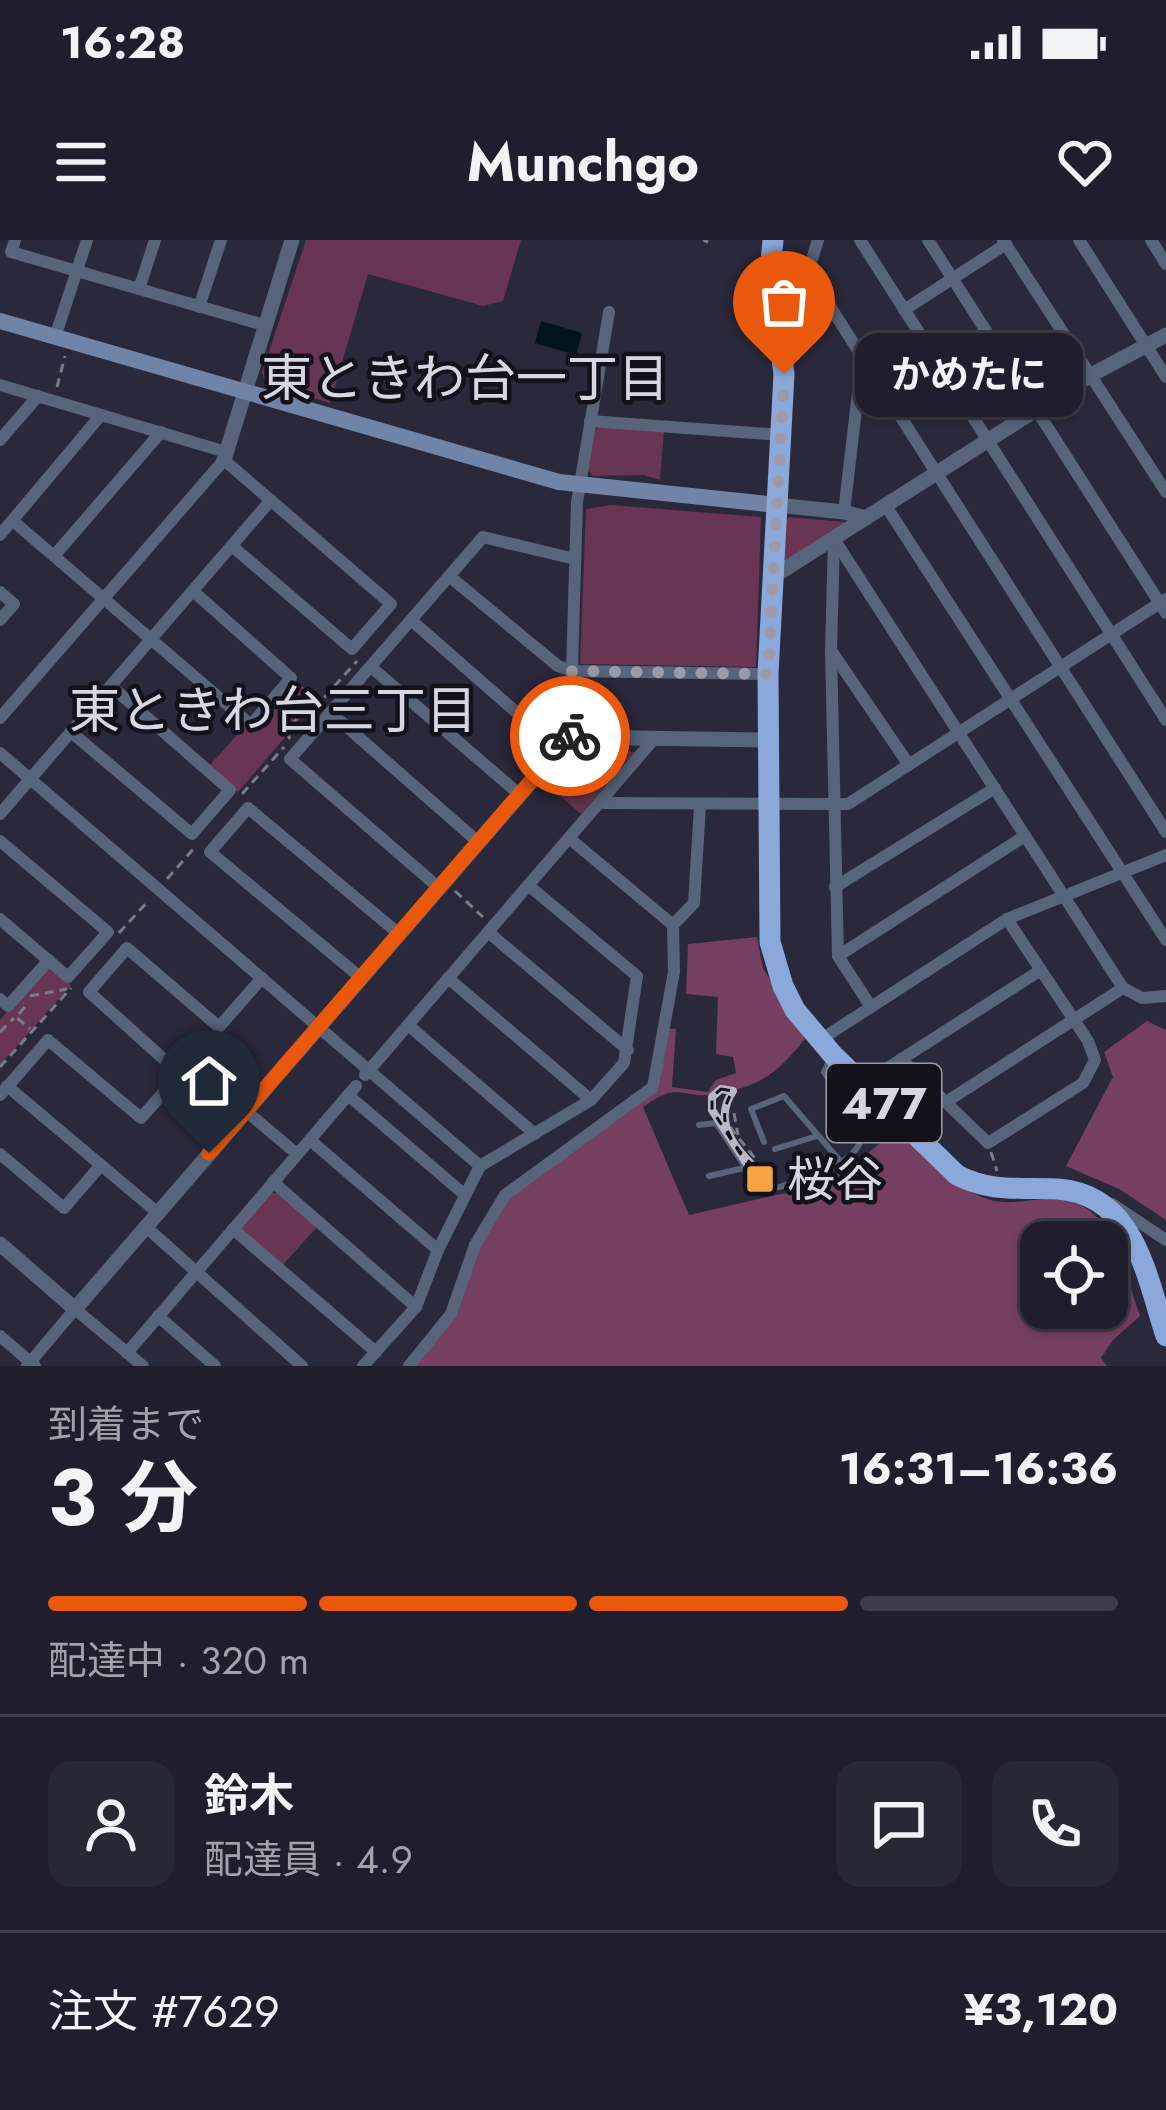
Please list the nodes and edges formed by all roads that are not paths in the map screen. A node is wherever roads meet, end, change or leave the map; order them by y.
1 (14, 240) edge
2 (87, 240) edge
3 (155, 240) edge
4 (221, 240) edge
5 (292, 240) edge
6 (773, 240) edge
7 (818, 240) edge
8 (860, 240) edge
9 (928, 240) edge
10 (1079, 240) edge
11 (1151, 240) edge
12 (1005, 242) edge
13 (1166, 264) edge
14 (77, 272) junction
15 (953, 278) junction
16 (139, 289) junction
17 (200, 307) junction
18 (904, 310) junction
19 (609, 312) dead end
20 (0, 321) edge
21 (264, 325) junction
22 (1166, 335) edge
23 (55, 337) junction
24 (1146, 346) junction
25 (862, 356) junction
26 (1090, 375) junction
27 (1166, 376) edge
28 (0, 386) edge
29 (242, 392) junction
30 (38, 397) junction
31 (1036, 410) junction
32 (101, 415) junction
33 (590, 422) junction
34 (161, 432) junction
35 (781, 435) junction
36 (0, 440) edge
37 (988, 441) junction
38 (225, 456) junction
39 (937, 473) junction
40 (579, 486) junction
41 (1166, 492) edge
42 (271, 500) junction
43 (777, 505) junction
44 (886, 506) junction
45 (844, 512) junction
46 (866, 518) junction
47 (13, 520) junction
48 (0, 535) edge
49 (834, 538) junction
50 (232, 546) junction
51 (54, 556) junction
52 (575, 559) junction
53 (449, 576) junction
54 (771, 578) junction
55 (193, 591) junction
56 (0, 592) edge
57 (104, 598) junction
58 (1164, 605) edge
59 (0, 620) edge
60 (411, 620) junction
61 (1112, 634) junction
62 (151, 639) junction
63 (831, 651) junction
64 (371, 667) junction
65 (1060, 667) junction
66 (572, 671) junction
67 (768, 674) junction
68 (110, 686) junction
69 (1011, 699) junction
70 (331, 713) junction
71 (0, 718) edge
72 (1166, 720) edge
73 (71, 732) junction
74 (959, 733) junction
75 (654, 739) junction
76 (768, 740) junction
77 (563, 742) junction
78 (0, 753) edge
79 (909, 765) junction
80 (31, 779) junction
81 (994, 788) junction
82 (518, 793) junction
83 (599, 803) junction
84 (771, 804) junction
85 (835, 805) junction
86 (700, 806) junction
87 (0, 814) edge
88 (1166, 832) edge
89 (1025, 836) junction
90 (568, 838) junction
91 (0, 841) edge
92 (477, 841) junction
93 (1166, 855) edge
94 (1123, 873) junction
95 (440, 884) junction
96 (528, 885) junction
97 (835, 886) junction
98 (1065, 898) junction
99 (0, 919) edge
100 (1007, 920) junction
101 (673, 925) junction
102 (491, 929) junction
103 (398, 933) junction
104 (1166, 940) edge
105 (838, 956) junction
106 (49, 961) junction
107 (1041, 970) junction
108 (360, 977) junction
109 (262, 978) junction
110 (448, 978) junction
111 (1123, 988) junction
112 (1166, 996) edge
113 (0, 999) edge
114 (871, 1007) junction
115 (1073, 1020) junction
116 (408, 1025) junction
117 (318, 1026) junction
118 (827, 1047) junction
119 (628, 1050) junction
120 (901, 1060) junction
121 (180, 1074) junction
122 (359, 1082) junction
123 (864, 1083) junction
124 (4, 1090) edge
125 (591, 1100) junction
126 (946, 1102) junction
127 (240, 1117) junction
128 (699, 1125) dead end
129 (535, 1134) junction
130 (818, 1136) junction
131 (310, 1140) junction
132 (764, 1142) dead end
133 (775, 1149) dead end
134 (0, 1154) edge
135 (297, 1154) junction
136 (841, 1162) junction
137 (101, 1165) junction
138 (480, 1166) junction
139 (744, 1168) junction
140 (709, 1176) dead end
141 (273, 1182) junction
142 (465, 1195) junction
143 (1091, 1197) junction
144 (158, 1213) junction
145 (146, 1227) junction
146 (233, 1229) junction
147 (1166, 1240) edge
148 (0, 1244) edge
149 (438, 1250) junction
150 (196, 1272) junction
151 (416, 1306) junction
152 (76, 1309) junction
153 (158, 1316) junction
154 (0, 1336) edge
155 (1166, 1336) edge
156 (376, 1352) junction
157 (127, 1353) junction
158 (30, 1365) edge
159 (142, 1366) edge
160 (215, 1366) edge
161 (302, 1366) edge
162 (363, 1366) edge
163 (409, 1366) edge

1 - 14 street
2 - 14 street
3 - 16 street
4 - 17 street
5 - 21 street
6 - 35 highway, 477
7 - 25 street
8 - 18 street
9 - 15 street
10 - 24 street
11 - 13 street
12 - 15 street
12 - 26 street
14 - 16 street
14 - 23 street
15 - 18 street
15 - 31 street
16 - 17 street
17 - 21 street
18 - 37 street
19 - 33 street
20 - 23 main road
21 - 29 street
22 - 24 street
23 - 29 main road
24 - 26 street
24 - 27 street
25 - 39 street
25 - 45 street
26 - 31 street
26 - 41 street
28 - 30 street
29 - 38 street
29 - 40 main road
30 - 32 street
30 - 36 street
31 - 37 street
31 - 58 street
32 - 34 street
32 - 47 street
33 - 35 street
33 - 40 street
34 - 38 street
34 - 51 street
35 - 43 highway, 477
37 - 39 street
37 - 61 street
38 - 42 street
38 - 57 street
39 - 44 street
39 - 65 street
40 - 43 main road
40 - 52 street
42 - 50 street
42 - 50 street
43 - 45 street
43 - 54 highway, 477
44 - 46 street
44 - 69 street
45 - 46 street
46 - 49 street
47 - 48 street
47 - 51 street
49 - 54 street
49 - 63 street
49 - 74 street
50 - 55 street
51 - 57 street
52 - 53 street
52 - 66 street
53 - 60 street
53 - 66 street
54 - 67 highway, 477
55 - 62 street
55 - 62 street
56 - 59 street
57 - 62 street
57 - 71 street
58 - 61 street
60 - 64 street
60 - 77 street
61 - 65 street
61 - 72 street
62 - 68 street
63 - 79 street
63 - 85 street
64 - 70 street
64 - 82 street
65 - 69 street
65 - 88 street
66 - 67 street
66 - 77 street
67 - 76 highway, 477
68 - 73 street
68 - 73 street
69 - 74 street
69 - 94 street
70 - 92 street
70 - 95 street
73 - 80 street
74 - 79 street
74 - 81 street
75 - 76 street
75 - 77 street
75 - 83 street
76 - 84 highway, 477
77 - 82 street
78 - 80 street
79 - 85 street
80 - 87 street
80 - 109 street
81 - 89 street
81 - 97 street
82 - 92 street
83 - 86 street
83 - 90 street
84 - 85 street
84 - 86 street
84 - 118 highway, 477
85 - 97 street
86 - 101 street
89 - 98 street
89 - 105 street
90 - 96 street
90 - 101 street
91 - 106 street
92 - 95 street
93 - 94 street
94 - 98 street
94 - 104 street
95 - 103 street
96 - 102 street
96 - 119 street
97 - 105 street
98 - 100 street
98 - 111 street
99 - 106 street
100 - 107 street
100 - 114 street
101 - 163 street
102 - 110 street
102 - 119 street
103 - 108 street
103 - 108 street
105 - 114 street
106 - 113 street
107 - 115 street
107 - 120 street
108 - 117 street
109 - 117 street
109 - 121 street
110 - 116 street
110 - 125 street
111 - 112 street
111 - 115 street
114 - 118 street
115 - 126 street
115 - 126 street
116 - 122 street
116 - 129 street
117 - 122 street
117 - 127 street
118 - 123 highway, 477
118 - 136 lane
119 - 125 street
120 - 123 street
120 - 126 street
121 - 124 street
121 - 127 street
122 - 131 street
122 - 138 street
122 - 142 street
123 - 143 highway, 477
124 - 137 street
125 - 129 street
127 - 135 street
127 - 144 street
128 - 139 lane
129 - 138 street
130 - 132 lane
130 - 133 lane
130 - 136 lane
131 - 135 street
131 - 149 street
134 - 137 street
135 - 141 street
136 - 139 lane
137 - 144 street
138 - 142 street
139 - 140 lane
141 - 146 street
141 - 151 street
142 - 149 street
143 - 147 street
143 - 155 highway
144 - 145 street
145 - 150 street
145 - 152 street
146 - 150 street
146 - 156 street
148 - 152 street
149 - 151 street
150 - 153 street
150 - 161 street
151 - 156 street
152 - 157 street
152 - 158 street
153 - 157 street
153 - 160 street
154 - 158 street
156 - 162 street
157 - 159 street

